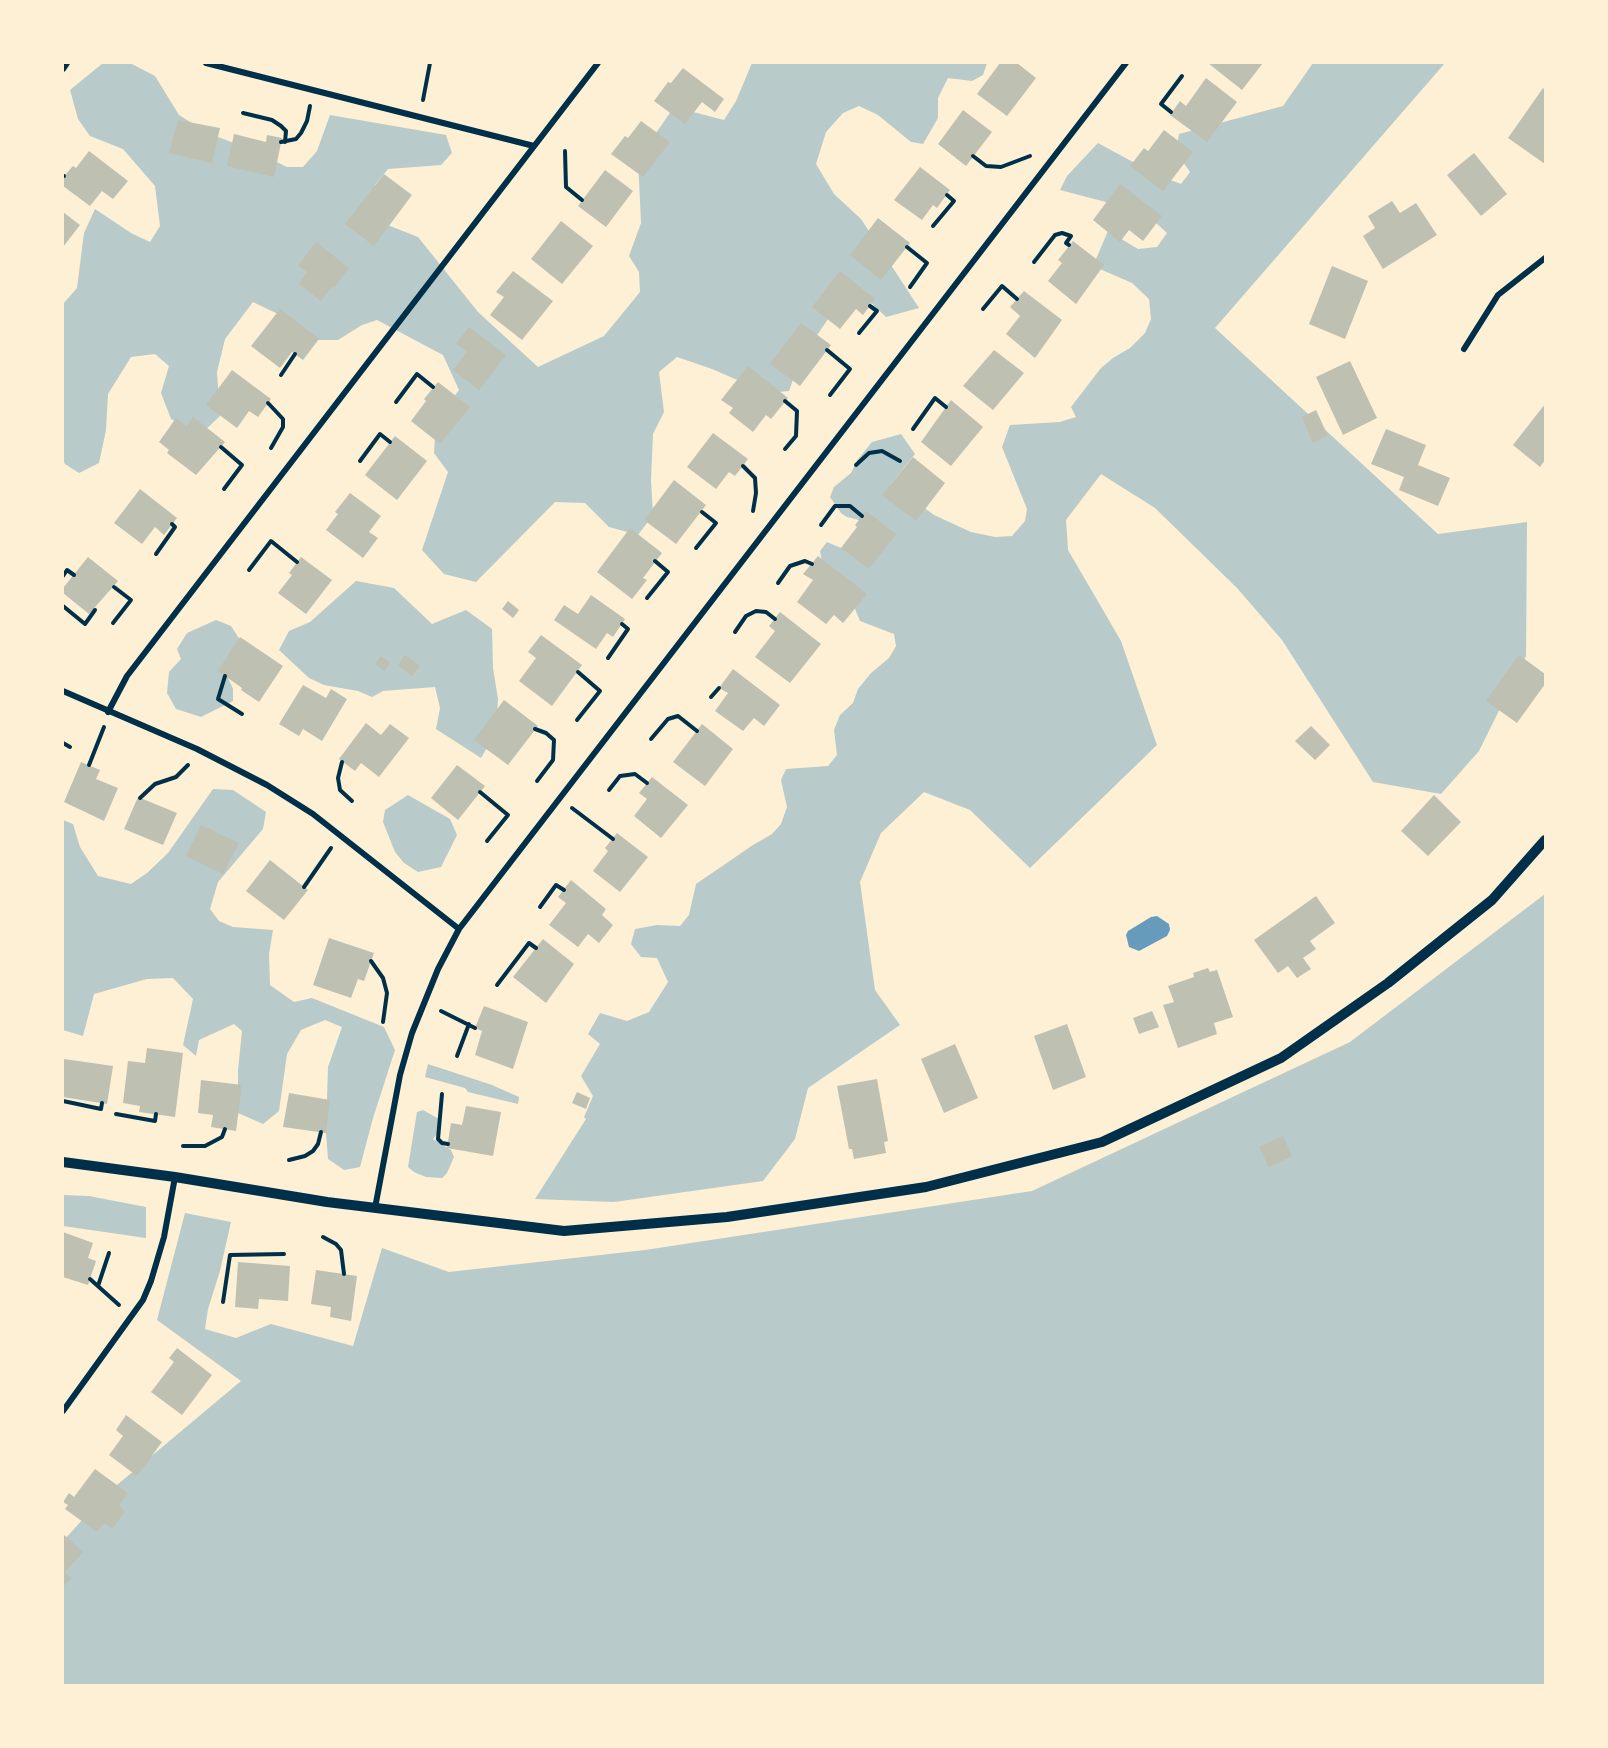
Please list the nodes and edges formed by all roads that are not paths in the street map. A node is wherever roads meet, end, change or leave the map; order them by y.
1 (68, 63) edge
2 (206, 63) edge
3 (598, 63) edge
4 (1126, 63) edge
5 (63, 69) edge
6 (534, 146) junction
7 (1545, 258) edge
8 (1464, 349) dead end
9 (63, 691) edge
10 (108, 712) junction
11 (1545, 840) edge
12 (459, 929) junction
13 (63, 1162) edge
14 (175, 1177) junction
15 (375, 1208) junction
16 (63, 1411) edge

1 - 5 street
2 - 6 street
3 - 6 street
4 - 12 street
6 - 10 street
7 - 8 street
9 - 10 street
10 - 12 street
11 - 15 street
12 - 15 street
13 - 14 street
14 - 15 street
14 - 16 street

